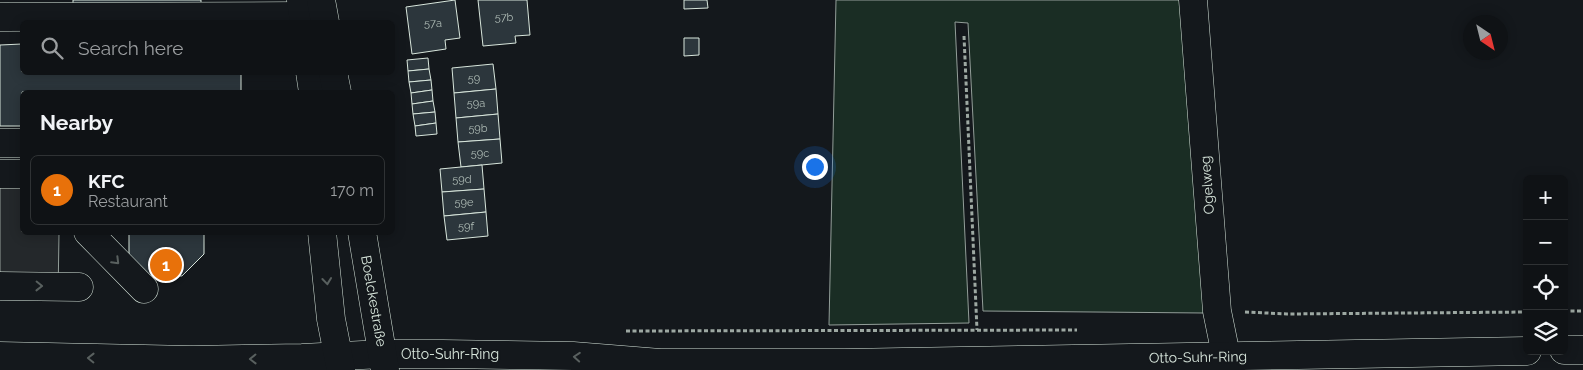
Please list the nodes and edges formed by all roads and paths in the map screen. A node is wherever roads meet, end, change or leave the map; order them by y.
1 (1193, 0) edge
2 (311, 12) edge
3 (0, 17) edge
4 (0, 32) edge
5 (20, 32) edge
6 (964, 36) dead end
7 (310, 75) edge
8 (334, 75) edge
9 (313, 90) edge
10 (337, 90) edge
11 (0, 143) edge
12 (20, 143) edge
13 (0, 174) edge
14 (20, 174) edge
15 (91, 235) edge
16 (322, 235) edge
17 (363, 235) edge
18 (0, 286) edge
19 (78, 287) dead end
20 (144, 289) dead end
21 (1217, 311) junction
22 (1568, 311) edge
23 (1583, 311) edge
24 (1523, 312) edge
25 (977, 330) junction
26 (1084, 330) dead end
27 (620, 331) dead end
28 (1568, 350) edge
29 (1583, 350) edge
30 (1523, 351) edge
31 (0, 356) edge
32 (978, 360) junction
33 (384, 362) edge
34 (339, 363) edge
35 (660, 363) junction
36 (1227, 363) edge
37 (608, 370) edge

1 - 21 street, Ogelweg
2 - 3 street
4 - 5 street
6 - 25 path
7 - 9 street
8 - 10 street
11 - 12 street
13 - 14 street
15 -> 20 street
16 -> 34 street
17 - 33 street, Boelckestraße
18 -> 19 street
21 - 24 path
21 - 36 street, Ogelweg
22 - 23 path
25 - 26 path
25 - 27 path
25 - 32 path
28 - 29 street
30 - 36 street, Otto-Suhr-Ring
34 -> 31 street, Otto-Suhr-Ring
32 - 35 street, Otto-Suhr-Ring
32 - 36 street, Otto-Suhr-Ring
33 - 34 street, Otto-Suhr-Ring
35 -> 33 street, Otto-Suhr-Ring
35 - 37 street, Otto-Suhr-Ring

